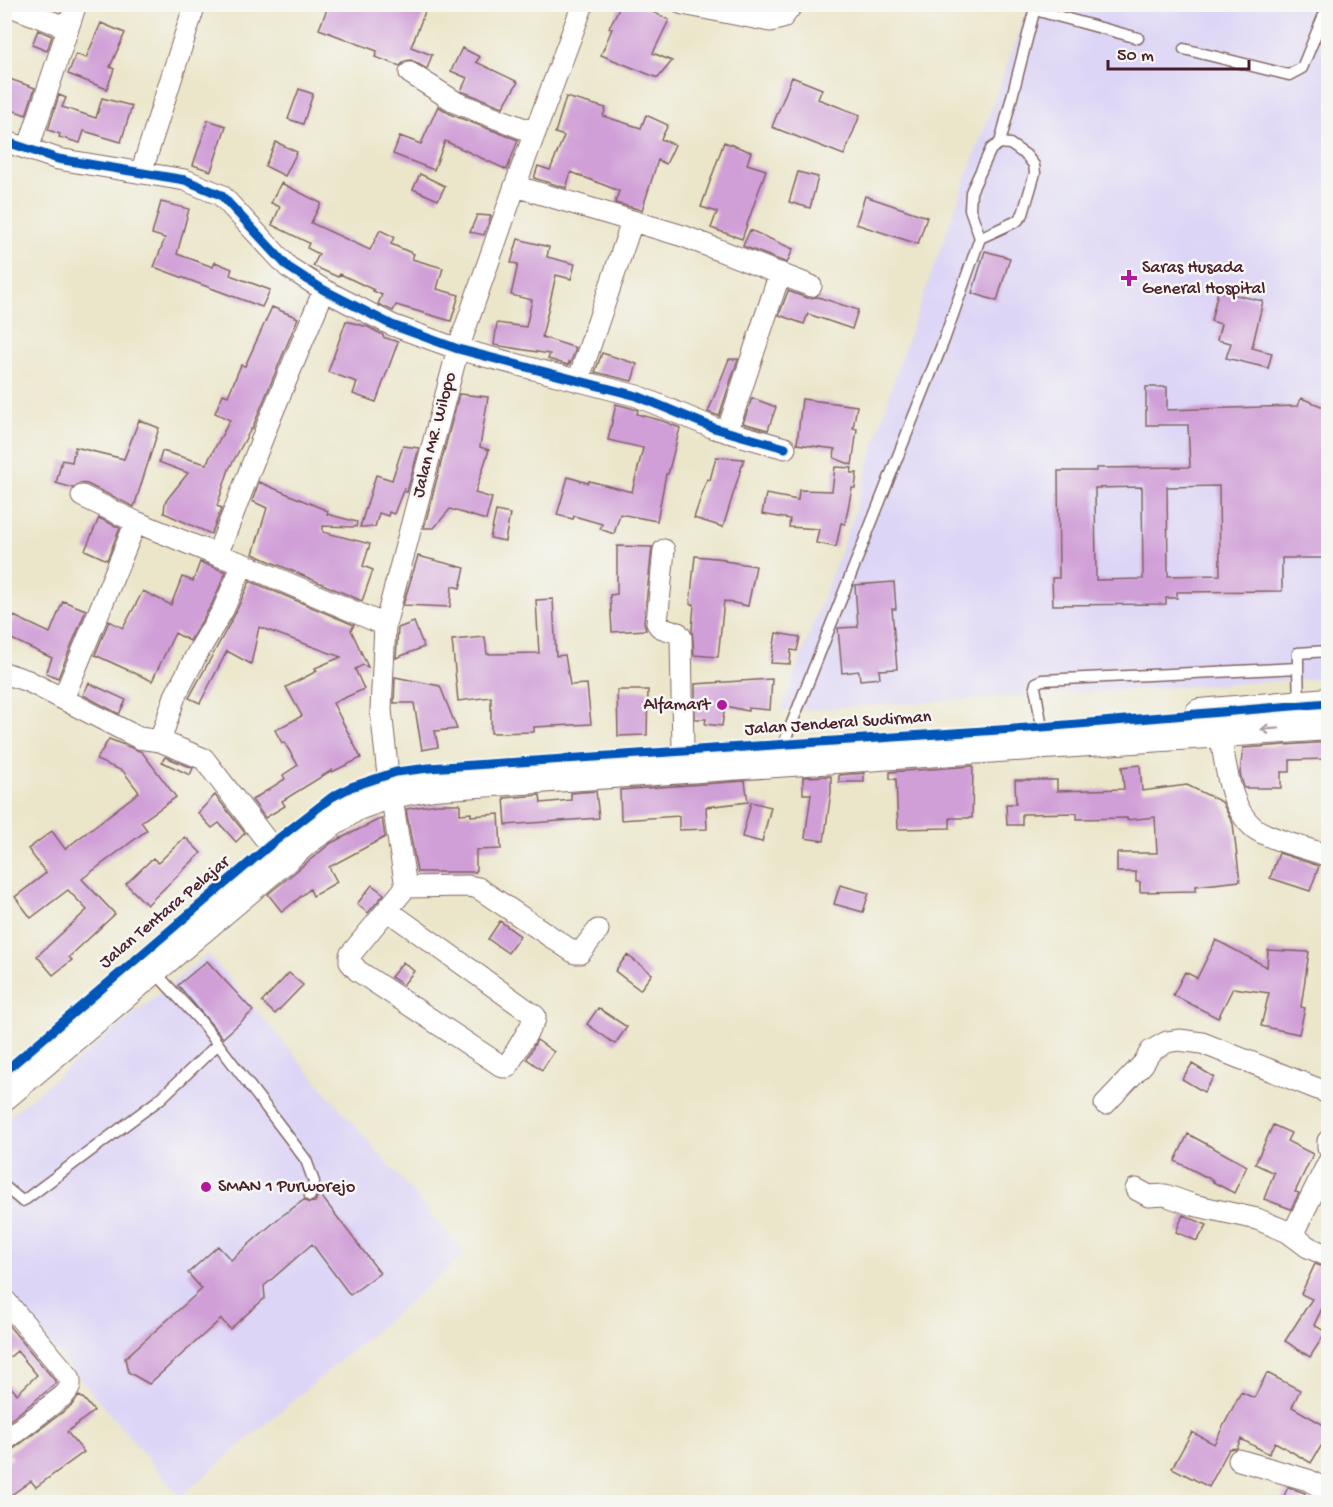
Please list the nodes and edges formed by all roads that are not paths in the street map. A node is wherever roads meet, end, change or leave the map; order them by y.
1 (5, 4) edge
2 (76, 4) edge
3 (195, 4) edge
4 (583, 4) edge
5 (683, 4) edge
6 (793, 4) edge
7 (1329, 5) edge
8 (1035, 7) edge
9 (68, 28) junction
10 (1138, 38) dead end
11 (1184, 49) dead end
12 (410, 73) dead end
13 (535, 134) junction
14 (4, 141) edge
15 (1000, 143) junction
16 (28, 149) junction
17 (141, 173) junction
18 (515, 186) junction
19 (632, 222) junction
20 (980, 238) junction
21 (780, 273) junction
22 (811, 286) dead end
23 (324, 290) junction
24 (458, 350) junction
25 (578, 381) junction
26 (727, 432) junction
27 (785, 448) dead end
28 (82, 496) dead end
29 (136, 522) junction
30 (664, 550) dead end
31 (217, 555) junction
32 (243, 564) junction
33 (385, 625) junction
34 (1329, 651) edge
35 (1298, 668) junction
36 (4, 673) edge
37 (63, 699) junction
38 (1314, 715) edge
39 (1220, 733) junction
40 (1043, 734) junction
41 (160, 741) junction
42 (683, 751) junction
43 (784, 753) junction
44 (390, 784) junction
45 (353, 796) junction
46 (270, 845) junction
47 (1329, 856) edge
48 (406, 887) junction
49 (387, 910) junction
50 (598, 930) dead end
51 (153, 969) junction
52 (218, 1044) junction
53 (4, 1072) edge
54 (1329, 1093) edge
55 (4, 1095) edge
56 (1105, 1104) dead end
57 (1329, 1142) edge
58 (1329, 1147) edge
59 (1329, 1163) edge
60 (4, 1186) edge
61 (1136, 1189) dead end
62 (310, 1196) dead end
63 (1292, 1235) junction
64 (1329, 1256) edge
65 (4, 1299) edge
66 (4, 1441) edge
67 (1239, 1460) dead end
68 (1329, 1491) edge

1 - 9 street
2 - 9 street
3 - 17 street
4 - 13 street, Jalan MR. Wilopo
5 - 6 street
7 - 11 lane
8 - 10 lane
8 - 15 lane
9 - 16 street
12 - 13 street
13 - 18 street, Jalan MR. Wilopo
14 - 16 street
15 - 20 lane
15 - 20 lane
16 - 17 street
17 - 23 street
18 - 19 street
18 - 24 street, Jalan MR. Wilopo
19 - 21 street
19 - 25 street
20 - 43 lane
21 - 22 street
21 - 26 street
23 - 24 street
23 - 31 street
24 - 25 street
24 - 33 street, Jalan MR. Wilopo
25 - 26 street
26 - 27 street
28 - 29 street
29 - 31 street
29 - 37 street
30 - 42 street
31 - 32 street
32 - 33 street
32 - 41 street
33 - 44 street, Jalan MR. Wilopo
34 - 35 lane
35 - 38 lane
35 - 40 lane
36 - 37 street
37 - 41 street
38 -> 39 main road, Jalan Jenderal Sudirman
38 - 40 main road, Jalan Jenderal Sudirman
39 - 40 main road, Jalan Jenderal Sudirman
39 - 47 street
40 - 43 main road, Jalan Jenderal Sudirman
41 - 46 street
42 - 43 main road, Jalan Jenderal Sudirman
42 - 44 main road, Jalan Jenderal Sudirman
43 - 44 main road, Jalan Jenderal Sudirman
44 - 45 main road, Jalan Jenderal Sudirman
44 - 48 street, Jalan MR. Wilopo
45 - 46 main road, Jalan Tentara Pelajar
45 - 51 main road, Jalan Tentara Pelajar
46 - 53 main road, Jalan Tentara Pelajar
48 - 49 street
48 - 50 street
49 - 49 street
51 - 52 lane
51 - 55 main road, Jalan Tentara Pelajar
52 - 60 lane
52 - 62 lane
54 - 56 street
57 - 58 street
59 - 63 street
61 - 63 street
63 - 64 street
65 - 66 street
67 - 68 street

